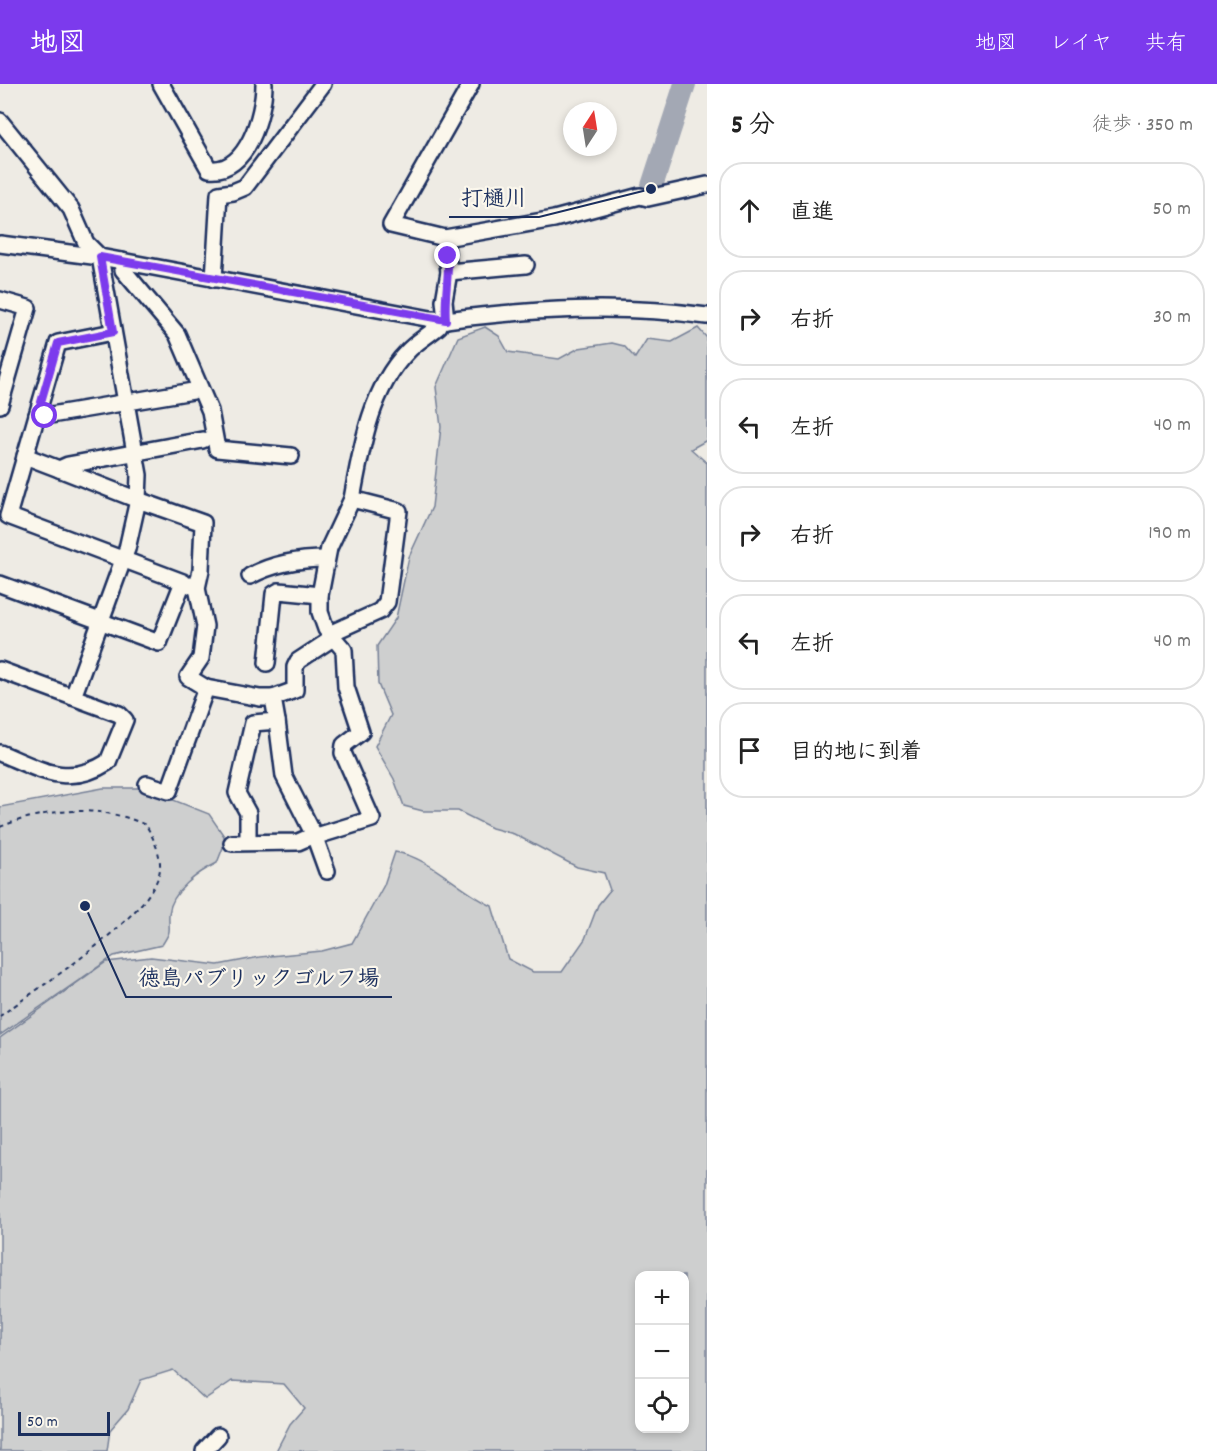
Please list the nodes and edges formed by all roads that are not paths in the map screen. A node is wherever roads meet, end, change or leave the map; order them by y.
1 (161, 84) edge
2 (264, 84) edge
3 (323, 84) edge
4 (469, 85) edge
5 (0, 121) edge
6 (220, 170) junction
7 (707, 185) edge
8 (219, 194) junction
9 (445, 238) junction
10 (0, 244) edge
11 (100, 257) junction
12 (122, 261) junction
13 (526, 265) dead end
14 (449, 272) junction
15 (214, 279) junction
16 (0, 300) edge
17 (707, 316) edge
18 (443, 320) junction
19 (113, 332) junction
20 (193, 391) dead end
21 (126, 402) junction
22 (0, 405) edge
23 (37, 416) junction
24 (203, 440) dead end
25 (136, 453) junction
26 (25, 456) junction
27 (291, 456) dead end
28 (59, 469) junction
29 (138, 500) junction
30 (352, 500) junction
31 (326, 559) junction
32 (123, 560) junction
33 (250, 576) dead end
34 (0, 584) edge
35 (190, 585) junction
36 (320, 595) junction
37 (101, 620) junction
38 (331, 636) junction
39 (267, 663) dead end
40 (0, 670) edge
41 (206, 688) junction
42 (73, 697) junction
43 (273, 698) junction
44 (277, 721) junction
45 (0, 753) edge
46 (147, 784) dead end
47 (314, 835) junction
48 (327, 871) dead end
49 (218, 1436) dead end
50 (204, 1451) edge

1 - 6 street
2 - 6 street
3 - 8 street
4 - 9 street
5 - 11 street
6 - 8 street
7 - 9 street
8 - 15 street
9 - 14 street
10 - 11 street
11 - 12 street
11 - 19 street
12 - 15 street
12 - 27 street
13 - 14 street
14 - 18 street
15 - 18 street
16 - 22 street
17 - 18 street
18 - 30 street
19 - 21 street
19 - 23 street
20 - 21 street
21 - 23 street
21 - 25 street
23 - 26 street
24 - 25 street
25 - 28 street
25 - 29 street
26 - 28 street
26 - 32 street
28 - 29 street
29 - 32 street
29 - 35 street
30 - 31 street
30 - 38 street
31 - 33 street
31 - 36 street
32 - 35 street
32 - 37 street
34 - 37 street
35 - 37 street
35 - 41 street
36 - 38 street
36 - 39 street
37 - 42 street
38 - 43 street
38 - 47 street
40 - 42 street
41 - 43 street
41 - 46 street
42 - 45 street
43 - 44 street
44 - 47 street
44 - 47 street
47 - 48 street
49 - 50 street

